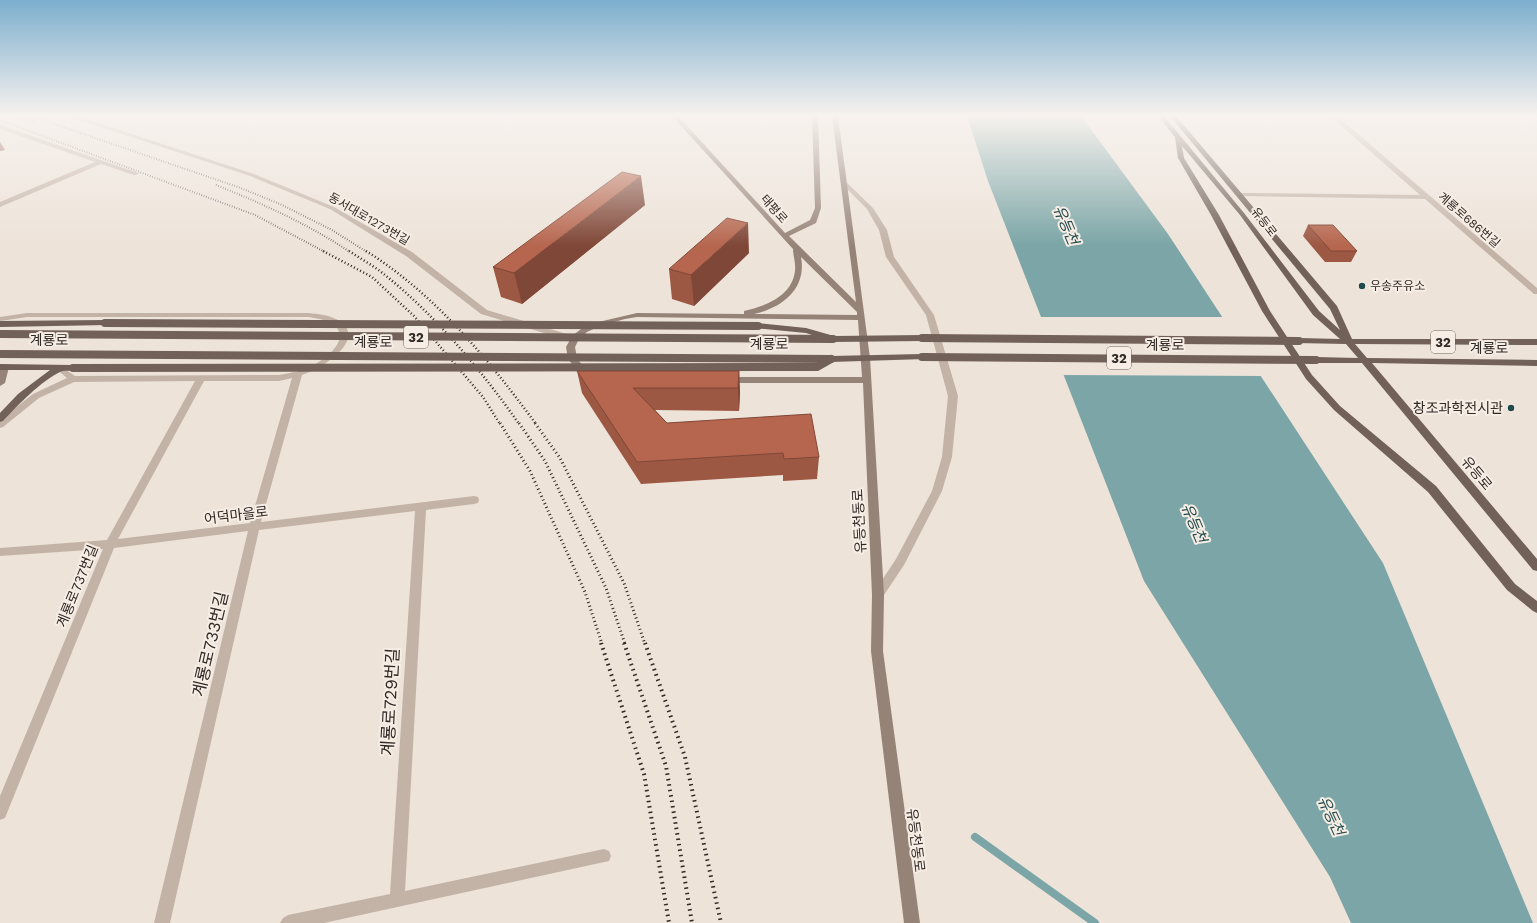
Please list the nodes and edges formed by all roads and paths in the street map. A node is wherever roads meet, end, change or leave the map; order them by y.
1 (92, 159) edge
2 (203, 159) edge
3 (714, 159) edge
4 (816, 159) edge
5 (841, 159) edge
6 (1182, 159) edge
7 (1196, 159) edge
8 (1210, 159) edge
9 (1383, 159) edge
10 (100, 162) junction
11 (136, 174) dead end
12 (844, 182) junction
13 (1240, 195) junction
14 (1426, 197) junction
15 (0, 205) edge
16 (784, 236) junction
17 (796, 249) junction
18 (1537, 292) edge
19 (719, 315) junction
20 (861, 315) junction
21 (0, 319) edge
22 (0, 324) edge
23 (0, 334) edge
24 (864, 338) junction
25 (575, 339) junction
26 (832, 339) junction
27 (1349, 342) junction
28 (1537, 342) edge
29 (0, 354) edge
30 (866, 358) junction
31 (831, 359) junction
32 (1365, 362) junction
33 (1537, 363) edge
34 (2, 367) edge
35 (59, 368) junction
36 (298, 374) junction
37 (590, 375) edge
38 (73, 380) junction
39 (200, 380) junction
40 (717, 380) edge
41 (866, 380) junction
42 (0, 382) edge
43 (0, 419) edge
44 (0, 425) edge
45 (474, 500) dead end
46 (421, 507) junction
47 (254, 527) junction
48 (110, 544) junction
49 (0, 552) edge
50 (1537, 567) edge
51 (878, 595) junction
52 (1537, 608) edge
53 (0, 813) edge
54 (604, 856) dead end
55 (397, 900) junction
56 (162, 923) edge
57 (288, 923) edge
58 (912, 923) edge

1 - 10 street
2 - 25 street, 동서대로1273번길
3 - 16 main road, 태평로
4 - 16 main road
5 - 12 main road, 유등천동로
6 - 52 main road
7 - 27 main road, 유등로
8 - 13 main road, 유등로
9 - 14 street, 계룡로686번길
10 - 11 street
10 - 15 street
12 - 20 main road, 유등천동로
12 - 51 street
13 - 14 street, 유등로
13 - 27 main road, 유등로
14 - 18 street, 계룡로686번길
16 - 17 main road, 태평로
17 - 19 main road
17 - 20 main road, 태평로
19 - 20 main road
19 - 25 main road
20 - 24 main road, 유등천동로
21 - 36 street
22 - 26 main road, bridge
23 - 26 main road, 계룡로 / 32, bridge
24 - 26 main road, 계룡로 / 32
24 - 27 main road, 계룡로 / 32, bridge
24 - 30 main road, 유등천동로
25 - 37 main road
27 - 28 main road, 계룡로 / 32
27 - 32 main road, 유등로
29 - 31 main road, 계룡로 / 32, bridge
30 - 31 main road, 계룡로 / 32
30 - 32 main road, 계룡로 / 32, bridge
30 - 41 main road, 유등천동로
31 - 35 main road, bridge
32 - 33 main road, 계룡로 / 32
32 - 50 main road, 유등로
34 - 35 main road
34 - 42 main road
35 - 38 street
35 - 43 main road
36 - 39 street
36 - 47 street, 계룡로733번길
38 - 39 street
38 - 44 street
39 - 48 street, 계룡로737번길
40 - 41 main road
41 - 51 main road, 유등천동로
45 - 46 street, 어덕마을로
46 - 47 street, 어덕마을로
46 - 55 street, 계룡로729번길
47 - 48 street, 어덕마을로
47 - 56 street, 계룡로733번길
48 - 49 street, 어덕마을로
48 - 53 street, 계룡로737번길
51 - 58 main road, 유등천동로
54 - 55 street
55 - 57 street

